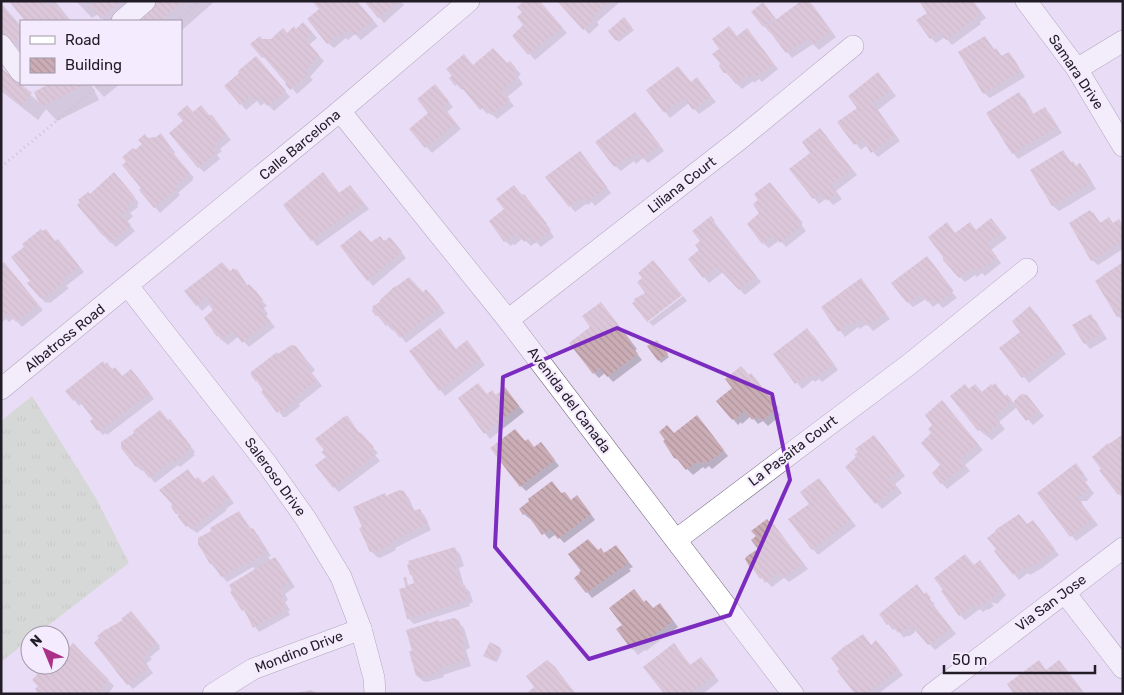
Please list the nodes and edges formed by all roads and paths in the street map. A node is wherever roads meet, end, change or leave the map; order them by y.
1 (145, 1) edge
2 (199, 1) edge
3 (469, 1) edge
4 (1026, 1) edge
5 (123, 20) edge
6 (177, 20) edge
7 (1123, 41) edge
8 (1, 45) edge
9 (853, 46) dead end
10 (1077, 69) junction
11 (20, 71) edge
12 (100, 85) edge
13 (340, 111) junction
14 (1123, 146) edge
15 (1, 167) edge
16 (1027, 269) dead end
17 (128, 286) junction
18 (508, 320) junction
19 (1, 390) edge
20 (676, 540) junction
21 (1123, 548) edge
22 (1065, 593) junction
23 (361, 629) junction
24 (1123, 668) edge
25 (213, 694) edge
26 (375, 694) edge
27 (793, 694) edge
28 (932, 694) edge

1 - 5 street
2 - 6 path
3 - 13 street, Calle Barcelona
4 - 10 street, Samara Drive
7 - 10 street
8 - 11 street
9 - 18 street, Liliana Court
10 - 14 street, Samara Drive
12 - 15 path
13 - 17 street, Calle Barcelona
13 - 18 street, Avenida del Canada
16 - 20 street, La Pasaita Court
17 - 19 street, Albatross Road
17 - 23 street, Saleroso Drive
18 - 20 street, Avenida del Canada
20 - 27 street, Avenida del Canada
21 - 22 street, Via San Jose
22 - 24 street
22 - 28 street, Via San Jose
23 - 25 street, Mondino Drive
23 - 26 street, Saleroso Drive

